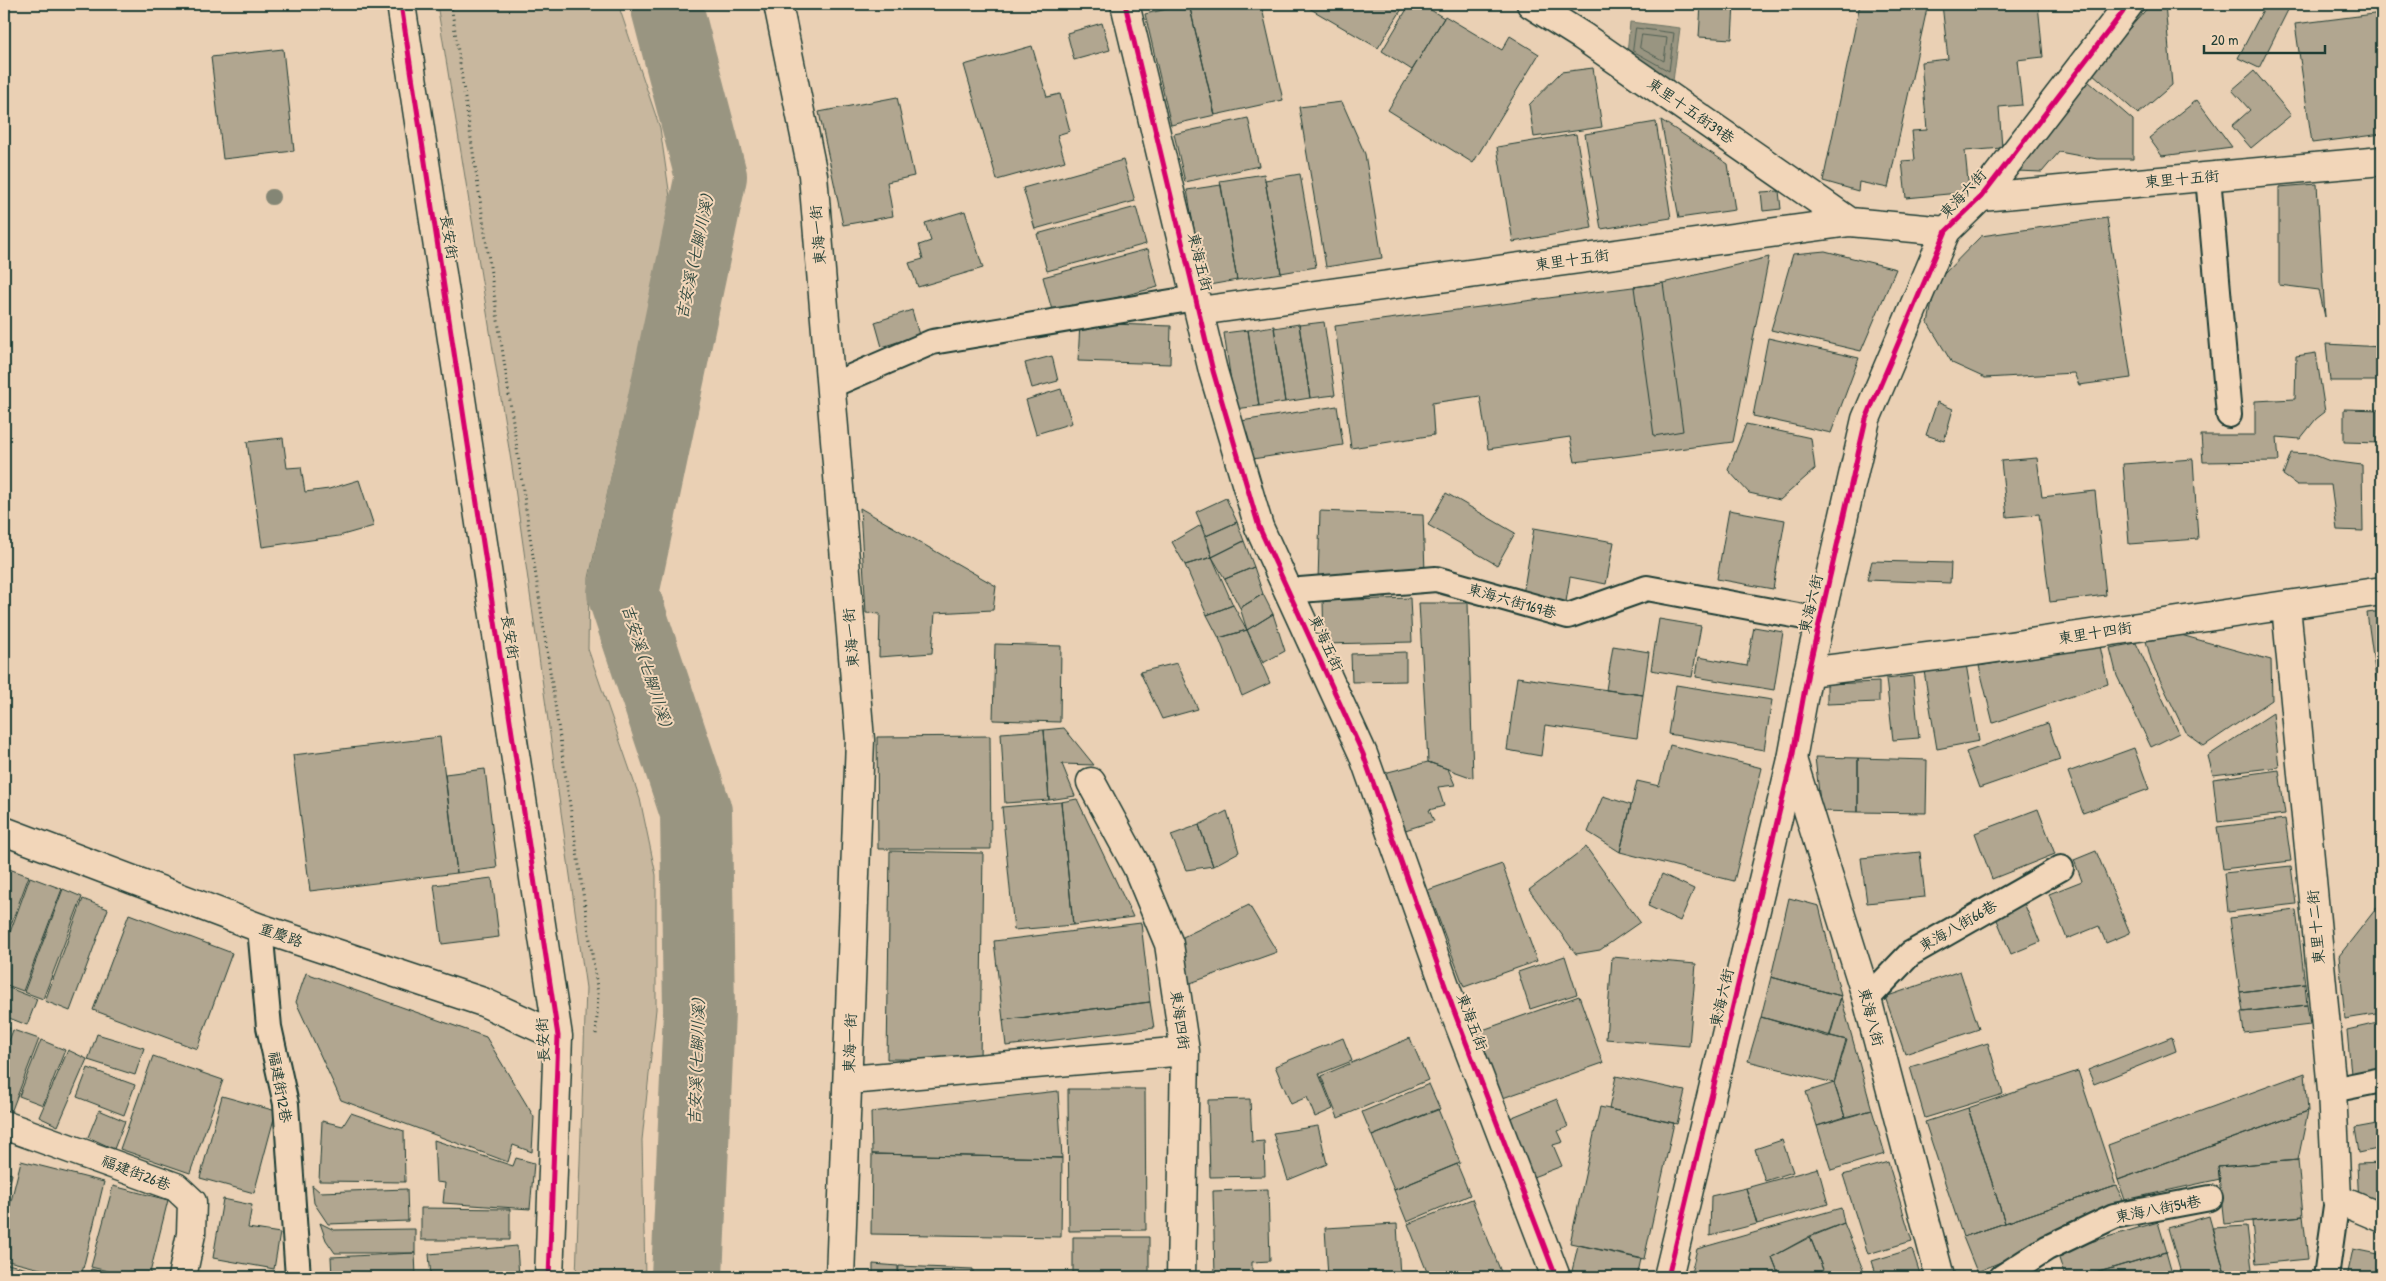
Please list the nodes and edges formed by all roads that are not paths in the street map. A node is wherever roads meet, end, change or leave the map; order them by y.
1 (401, 4) edge
2 (778, 4) edge
3 (1125, 4) edge
4 (1531, 4) edge
5 (2129, 4) edge
6 (2382, 161) edge
7 (2208, 176) junction
8 (1981, 197) junction
9 (1850, 222) junction
10 (1946, 231) junction
11 (1197, 304) junction
12 (830, 386) junction
13 (2229, 415) dead end
14 (1288, 591) junction
15 (2382, 591) edge
16 (2286, 606) junction
17 (1820, 620) junction
18 (1808, 672) junction
19 (1792, 759) junction
20 (1091, 782) dead end
21 (4, 831) edge
22 (2061, 868) dead end
23 (260, 928) junction
24 (1867, 999) junction
25 (558, 1036) junction
26 (1185, 1050) junction
27 (849, 1080) junction
28 (2382, 1080) edge
29 (2332, 1090) junction
30 (4, 1125) edge
31 (2210, 1198) dead end
32 (2337, 1199) junction
33 (2382, 1218) edge
34 (182, 1277) edge
35 (298, 1277) edge
36 (549, 1277) edge
37 (840, 1277) edge
38 (1181, 1277) edge
39 (1556, 1277) edge
40 (1668, 1277) edge
41 (1940, 1277) edge
42 (2002, 1277) edge
43 (2326, 1277) edge

1 - 25 street, 長安街
2 - 12 street, 東海一街
3 - 11 street, 東海五街
4 - 9 street, 東里十五街39巷
5 - 8 street, 東海六街
6 - 7 street, 東里十五街
7 - 8 street, 東里十五街
7 - 13 lane
8 - 10 street, 東海六街
9 - 10 street, 東里十五街
9 - 11 street, 東里十五街
10 - 17 street, 東海六街
11 - 12 lane
11 - 14 street, 東海五街
12 - 27 street, 東海一街
14 - 17 lane, 東海六街169巷
14 - 39 street, 東海五街
15 - 16 street, 東里十四街
16 - 18 street, 東里十四街
16 - 29 street, 東里十二街
17 - 18 street, 東海六街
18 - 19 street, 東海六街
19 - 24 street, 東海八街
19 - 40 street, 東海六街
20 - 26 street, 東海四街
21 - 23 street, 重慶路
22 - 24 lane, 東海八街66巷
23 - 25 street, 重慶路
23 - 35 lane, 福建街12巷
24 - 41 street, 東海八街
25 - 36 street, 長安街
26 - 27 street
26 - 38 street, 東海四街
27 - 37 street, 東海一街
28 - 29 lane
29 - 32 street, 東里十二街
30 - 34 street, 福建街26巷
31 - 42 lane, 東海八街54巷
32 - 33 street
32 - 43 lane

